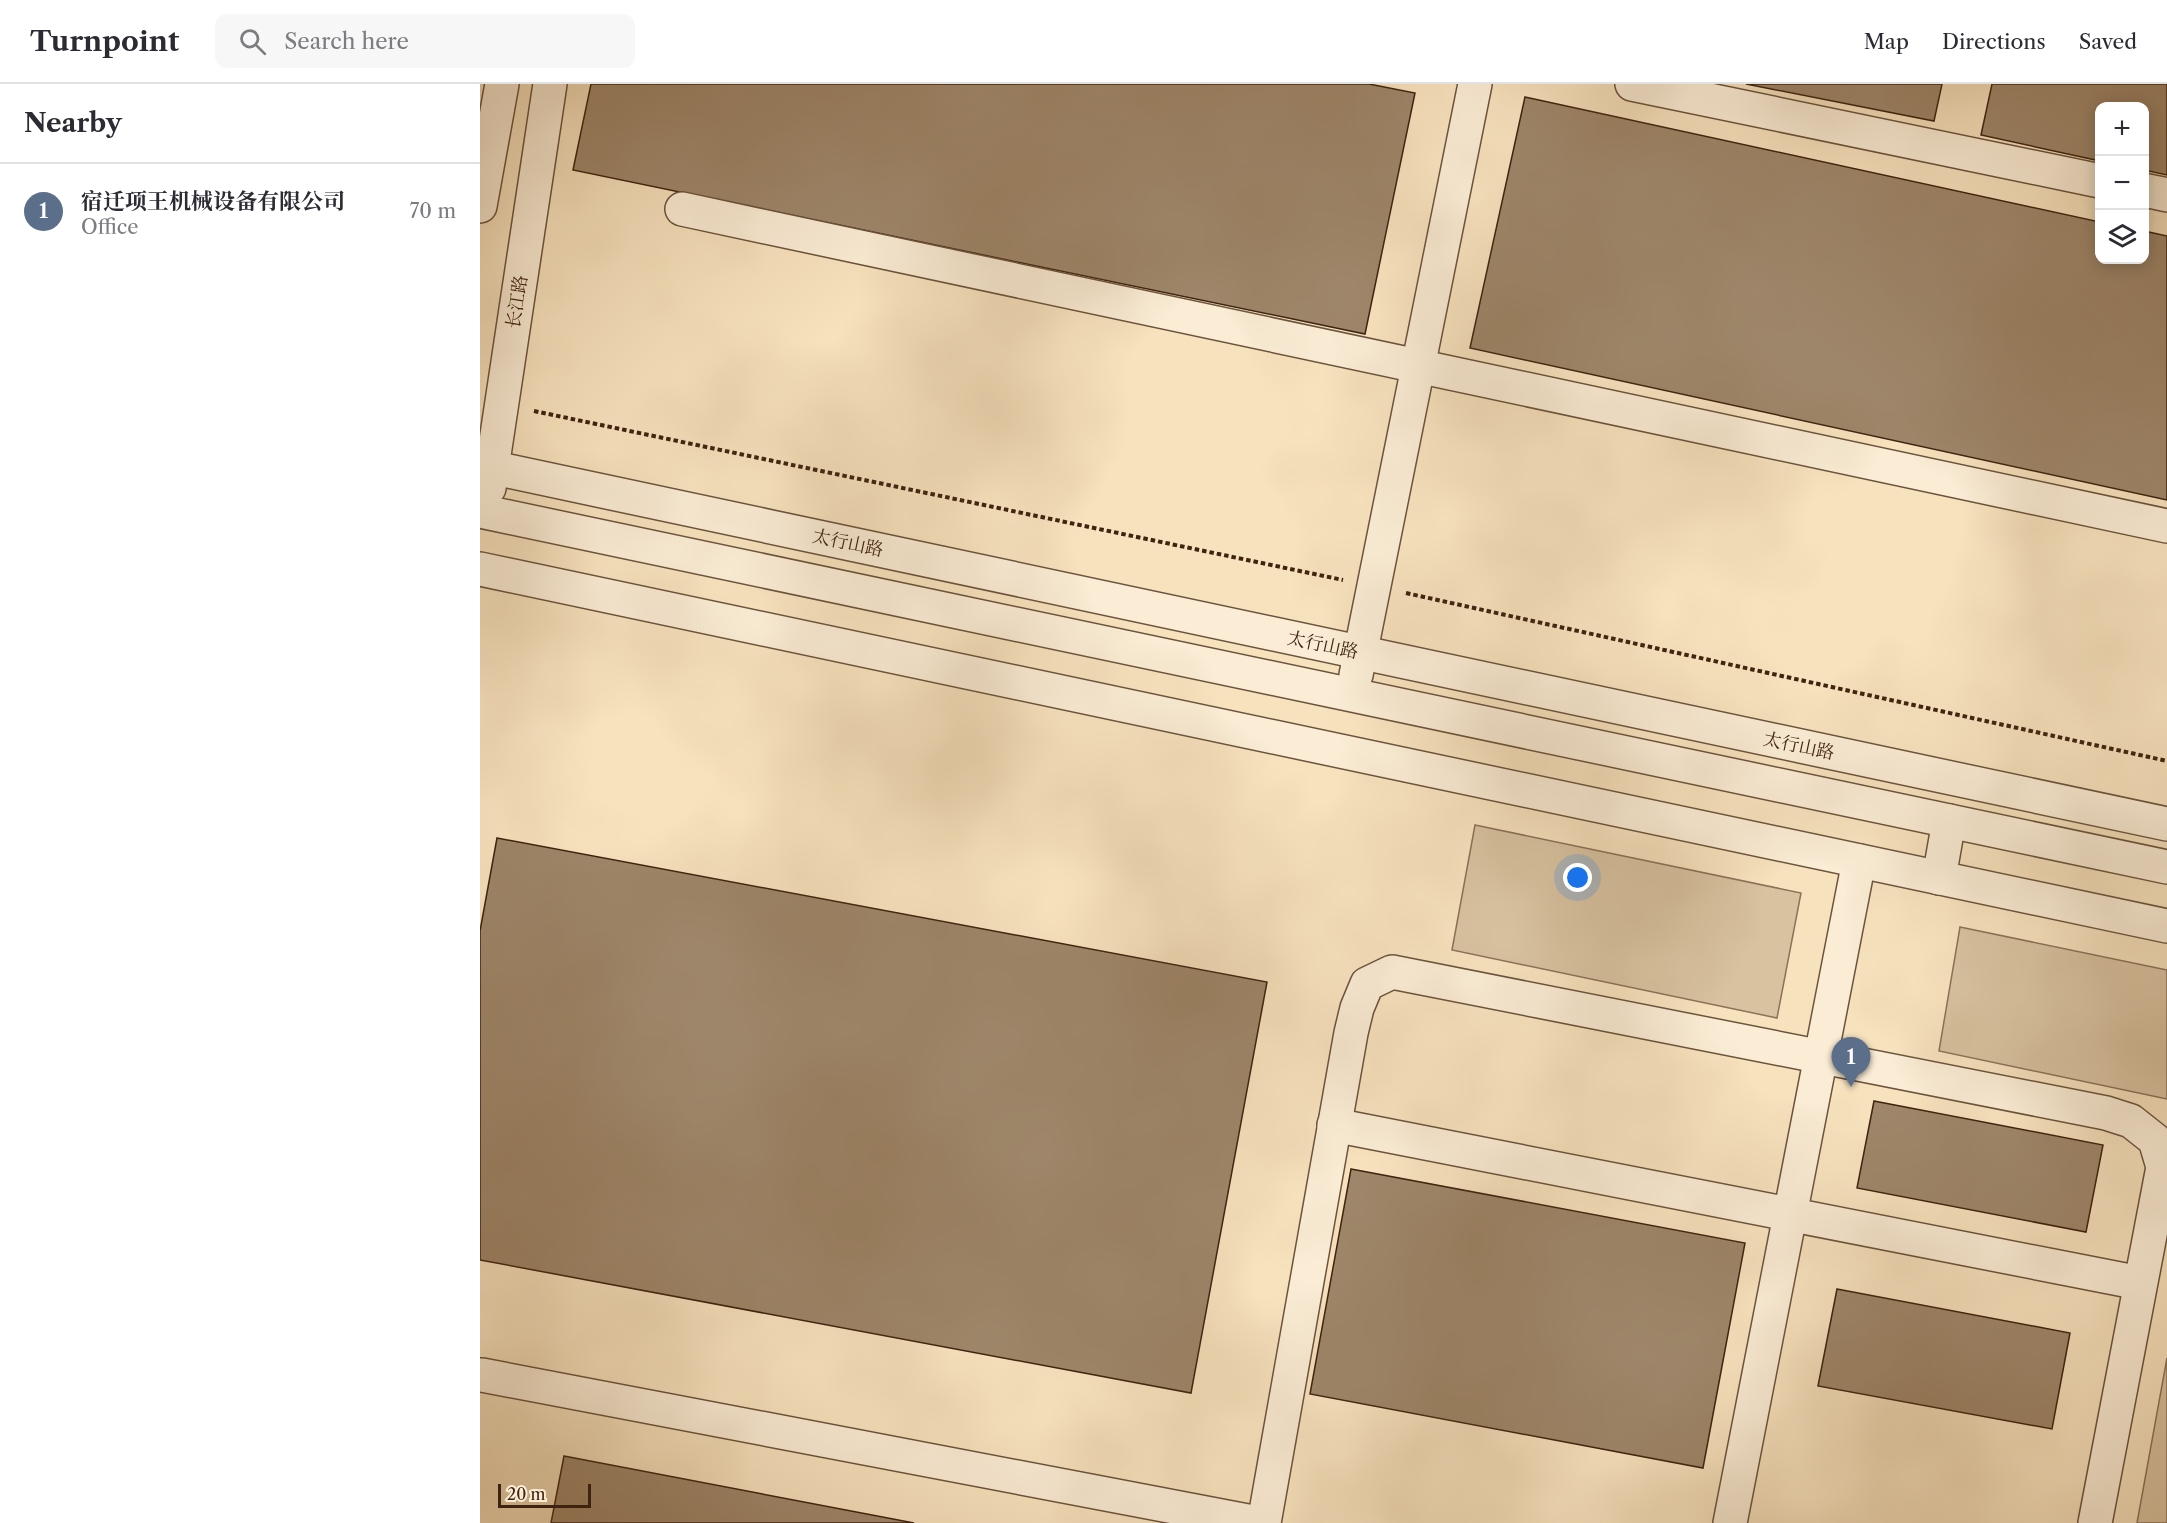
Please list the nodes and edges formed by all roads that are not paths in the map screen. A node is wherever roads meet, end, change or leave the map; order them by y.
1 (502, 84) edge
2 (550, 84) edge
3 (1475, 84) edge
4 (1632, 84) edge
5 (2095, 180) edge
6 (2149, 191) edge
7 (2167, 195) edge
8 (480, 206) edge
9 (682, 209) dead end
10 (1418, 366) junction
11 (486, 466) edge
12 (482, 513) edge
13 (2167, 526) edge
14 (480, 569) edge
15 (1360, 652) junction
16 (1352, 694) junction
17 (1949, 821) junction
18 (2167, 824) edge
19 (1859, 861) junction
20 (2167, 867) edge
21 (1939, 878) junction
22 (2167, 926) edge
23 (1821, 1057) junction
24 (1334, 1125) junction
25 (1790, 1214) junction
26 (2140, 1283) junction
27 (482, 1375) dead end
28 (1258, 1523) edge
29 (1264, 1523) edge
30 (1730, 1523) edge
31 (2096, 1523) edge

1 - 8 street
2 - 11 street, 长江路
3 - 10 street
4 - 5 street
6 - 7 street
9 - 10 street
10 - 13 street
10 - 15 street
11 - 12 street, 长江路
11 - 15 street, 太行山路
12 - 16 street
14 - 19 street
15 - 16 street
15 - 18 street, 太行山路
16 - 17 street
17 - 20 street
17 - 21 street
19 - 21 street
19 - 23 street
21 - 22 street
23 - 24 street
23 - 25 street
23 - 26 street
24 - 25 street
24 - 29 street
25 - 26 street
25 - 30 street
26 - 31 street
27 - 28 street

